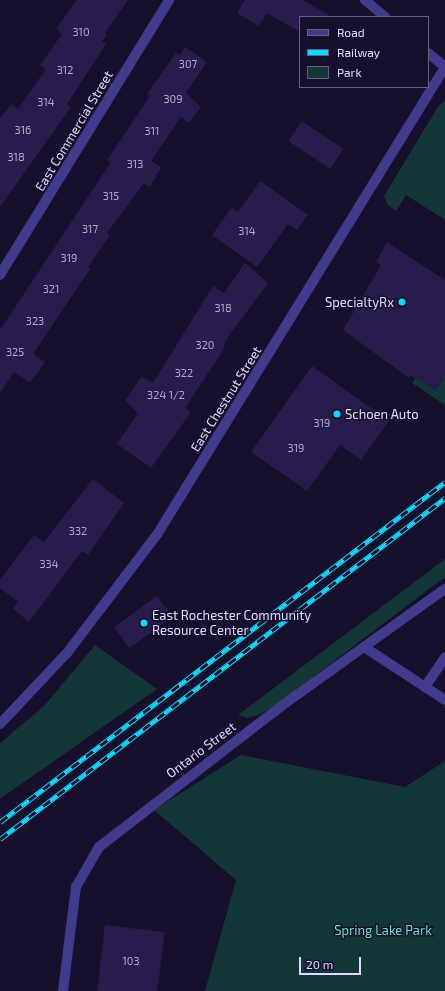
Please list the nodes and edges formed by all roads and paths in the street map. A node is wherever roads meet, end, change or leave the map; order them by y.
1 (169, 0) edge
2 (365, 0) edge
3 (384, 16) edge
4 (429, 54) edge
5 (445, 67) edge
6 (0, 275) edge
7 (445, 589) edge
8 (364, 647) junction
9 (445, 657) edge
10 (425, 687) junction
11 (445, 700) edge
12 (0, 724) edge
13 (63, 991) edge

1 - 6 street, East Commercial Street
2 - 3 street
4 - 5 street
5 - 12 street, East Chestnut Street
7 - 8 street, Ontario Street
8 - 10 street
8 - 13 street, Ontario Street
9 - 10 street
10 - 11 street

